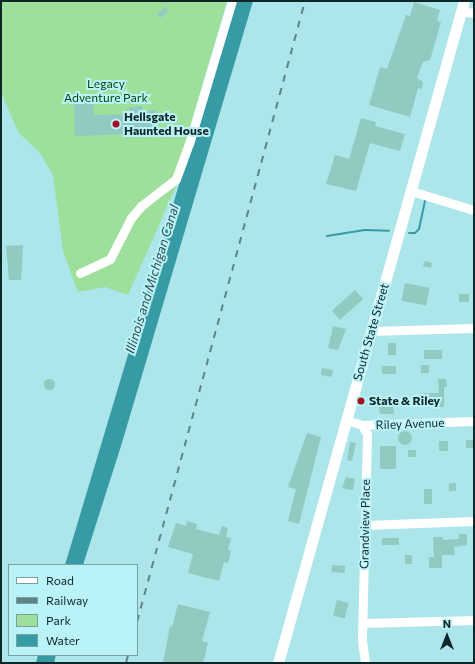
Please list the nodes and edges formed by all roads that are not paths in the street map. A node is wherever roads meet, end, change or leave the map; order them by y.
1 (232, 1) edge
2 (462, 6) edge
3 (474, 13) edge
4 (411, 191) junction
5 (474, 210) edge
6 (80, 273) dead end
7 (474, 328) edge
8 (371, 331) junction
9 (346, 420) junction
10 (474, 422) edge
11 (362, 426) junction
12 (474, 521) edge
13 (364, 525) junction
14 (474, 620) edge
15 (363, 623) junction
16 (278, 663) edge
17 (365, 663) edge

1 - 6 street
2 - 3 street
2 - 4 main road, South State Street
4 - 5 street
4 - 8 main road, South State Street
7 - 8 street
8 - 9 main road, South State Street
9 - 11 street, Riley Avenue
9 - 16 main road, South State Street
10 - 11 street, Riley Avenue
11 - 13 street, Grandview Place
12 - 13 street
13 - 15 street, Grandview Place
14 - 15 street
15 - 17 street, Grandview Place

